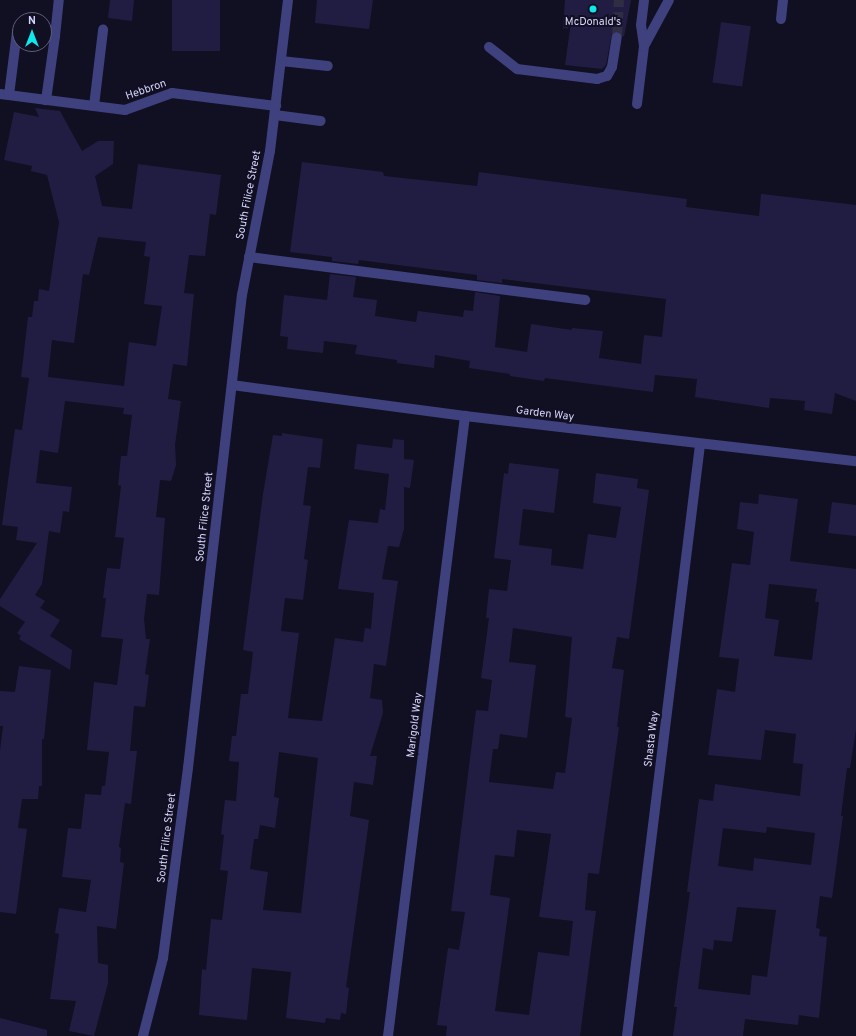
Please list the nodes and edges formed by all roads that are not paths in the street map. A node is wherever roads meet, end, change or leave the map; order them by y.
1 (59, 0) edge
2 (288, 0) edge
3 (644, 0) edge
4 (670, 0) edge
5 (783, 0) edge
6 (781, 19) dead end
7 (103, 30) dead end
8 (54, 36) joint
9 (617, 37) tunnel mouth
10 (644, 46) junction
11 (489, 47) dead end
12 (13, 52) edge
13 (280, 61) junction
14 (328, 66) dead end
15 (4, 95) edge
16 (46, 100) junction
17 (636, 104) dead end
18 (94, 106) junction
19 (275, 111) junction
20 (321, 121) dead end
21 (249, 257) junction
22 (584, 300) dead end
23 (232, 385) junction
24 (465, 416) junction
25 (700, 445) junction
26 (856, 461) edge
27 (143, 1036) edge
28 (388, 1036) edge
29 (627, 1036) edge

1 - 8 street
2 - 13 street, South Filice Street
3 - 10 street
4 - 10 street
5 - 6 street
7 - 18 street
8 - 16 street
9 - 11 street
10 - 17 street
12 - 15 street
13 - 14 street
13 - 19 street, South Filice Street
15 - 16 street, Hebbron
16 - 18 street, Hebbron
18 - 19 street, Hebbron
19 - 20 street, Hebbron
19 - 21 street, South Filice Street
21 - 22 street
21 - 23 street, South Filice Street
23 - 24 street, Garden Way
23 - 27 street, South Filice Street
24 - 25 street, Garden Way
24 - 28 street, Marigold Way
25 - 26 street, Garden Way
25 - 29 street, Shasta Way

